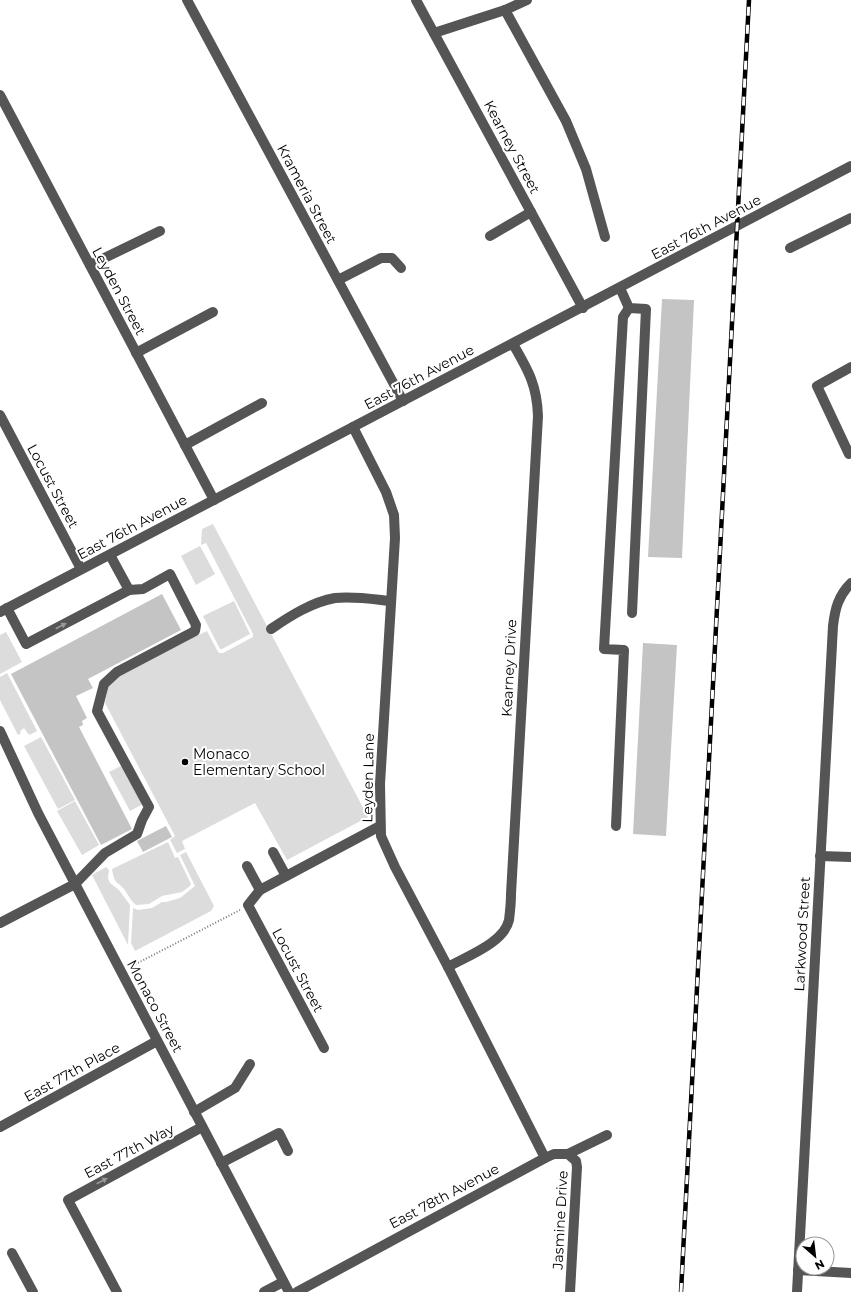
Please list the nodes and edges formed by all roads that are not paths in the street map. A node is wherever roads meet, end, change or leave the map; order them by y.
1 (187, 0) edge
2 (416, 0) edge
3 (527, 0) edge
4 (505, 10) junction
5 (434, 33) junction
6 (0, 95) edge
7 (851, 166) edge
8 (531, 212) junction
9 (851, 218) edge
10 (160, 231) dead end
11 (490, 236) dead end
12 (605, 237) dead end
13 (790, 248) dead end
14 (90, 265) junction
15 (401, 268) dead end
16 (338, 280) junction
17 (620, 288) junction
18 (583, 308) junction
19 (629, 308) junction
20 (213, 312) dead end
21 (514, 344) junction
22 (136, 353) junction
23 (851, 367) edge
24 (404, 401) junction
25 (262, 403) dead end
26 (0, 415) edge
27 (353, 428) junction
28 (185, 445) junction
29 (851, 453) edge
30 (214, 500) junction
31 (110, 555) junction
32 (81, 570) junction
33 (851, 583) edge
34 (129, 590) junction
35 (390, 601) junction
36 (4, 610) edge
37 (632, 613) dead end
38 (271, 629) dead end
39 (0, 731) edge
40 (380, 826) junction
41 (616, 826) dead end
42 (273, 852) dead end
43 (820, 856) junction
44 (851, 857) edge
45 (247, 866) dead end
46 (286, 876) junction
47 (75, 884) junction
48 (260, 890) junction
49 (0, 923) edge
50 (448, 967) junction
51 (158, 1042) junction
52 (324, 1048) dead end
53 (250, 1064) dead end
54 (194, 1112) junction
55 (0, 1127) edge
56 (202, 1127) junction
57 (607, 1136) dead end
58 (288, 1151) dead end
59 (568, 1154) junction
60 (545, 1158) junction
61 (221, 1162) junction
62 (800, 1236) edge
63 (12, 1253) dead end
64 (835, 1272) edge
65 (851, 1273) edge
66 (798, 1276) edge
67 (283, 1282) junction
68 (33, 1292) edge
69 (117, 1292) edge
70 (264, 1292) edge
71 (289, 1292) edge
72 (298, 1292) edge
73 (570, 1292) edge
74 (797, 1292) edge

1 - 16 street, Krameria Street
2 - 5 street, Kearney Street
3 - 4 street
4 - 5 street
4 - 12 street
5 - 8 street, Kearney Street
6 - 14 street, Leyden Street
7 - 17 street, East 76th Avenue
8 - 11 street
8 - 18 street, Kearney Street
9 - 13 street
10 - 14 street
14 - 22 street, Leyden Street
15 - 16 street
16 - 24 street, Krameria Street
17 - 18 street, East 76th Avenue
17 - 19 street
18 - 21 street, East 76th Avenue
19 - 37 street
19 - 41 street
20 - 22 street
21 - 24 street, East 76th Avenue
21 - 50 street, Kearney Drive
22 - 28 street, Leyden Street
23 - 29 street
24 - 27 street, East 76th Avenue
25 - 28 street
26 - 32 street, Locust Street
27 - 30 street, East 76th Avenue
27 - 35 street, Leyden Lane
28 - 30 street, Leyden Street
30 - 31 street, East 76th Avenue
31 - 32 street, East 76th Avenue
31 - 34 street
32 - 36 street, East 76th Avenue
33 - 43 street, Larkwood Street
36 -> 34 street
34 - 47 street
35 - 38 street
35 - 40 street, Leyden Lane
39 - 47 street, Monaco Street
40 - 46 street
40 - 50 street, Leyden Lane
42 - 46 street
43 - 44 street
43 - 62 street, Larkwood Street
45 - 48 street
46 - 48 street
47 - 49 street
47 - 51 street, Monaco Street
48 - 52 street, Locust Street
50 - 60 street, Leyden Lane
51 - 54 street, Monaco Street
51 - 55 street, East 77th Place
53 - 54 street
54 - 56 street, Monaco Street
56 - 61 street, Monaco Street
69 -> 56 street, East 77th Way
57 - 59 street, East 78th Avenue
58 - 61 street
59 - 60 street, East 78th Avenue
59 - 73 street, Jasmine Drive
60 - 72 street, East 78th Avenue
61 - 67 street, Monaco Street
63 - 68 street
64 - 65 street
66 - 74 street, Larkwood Street
67 - 70 street
67 - 71 street, Monaco Street

